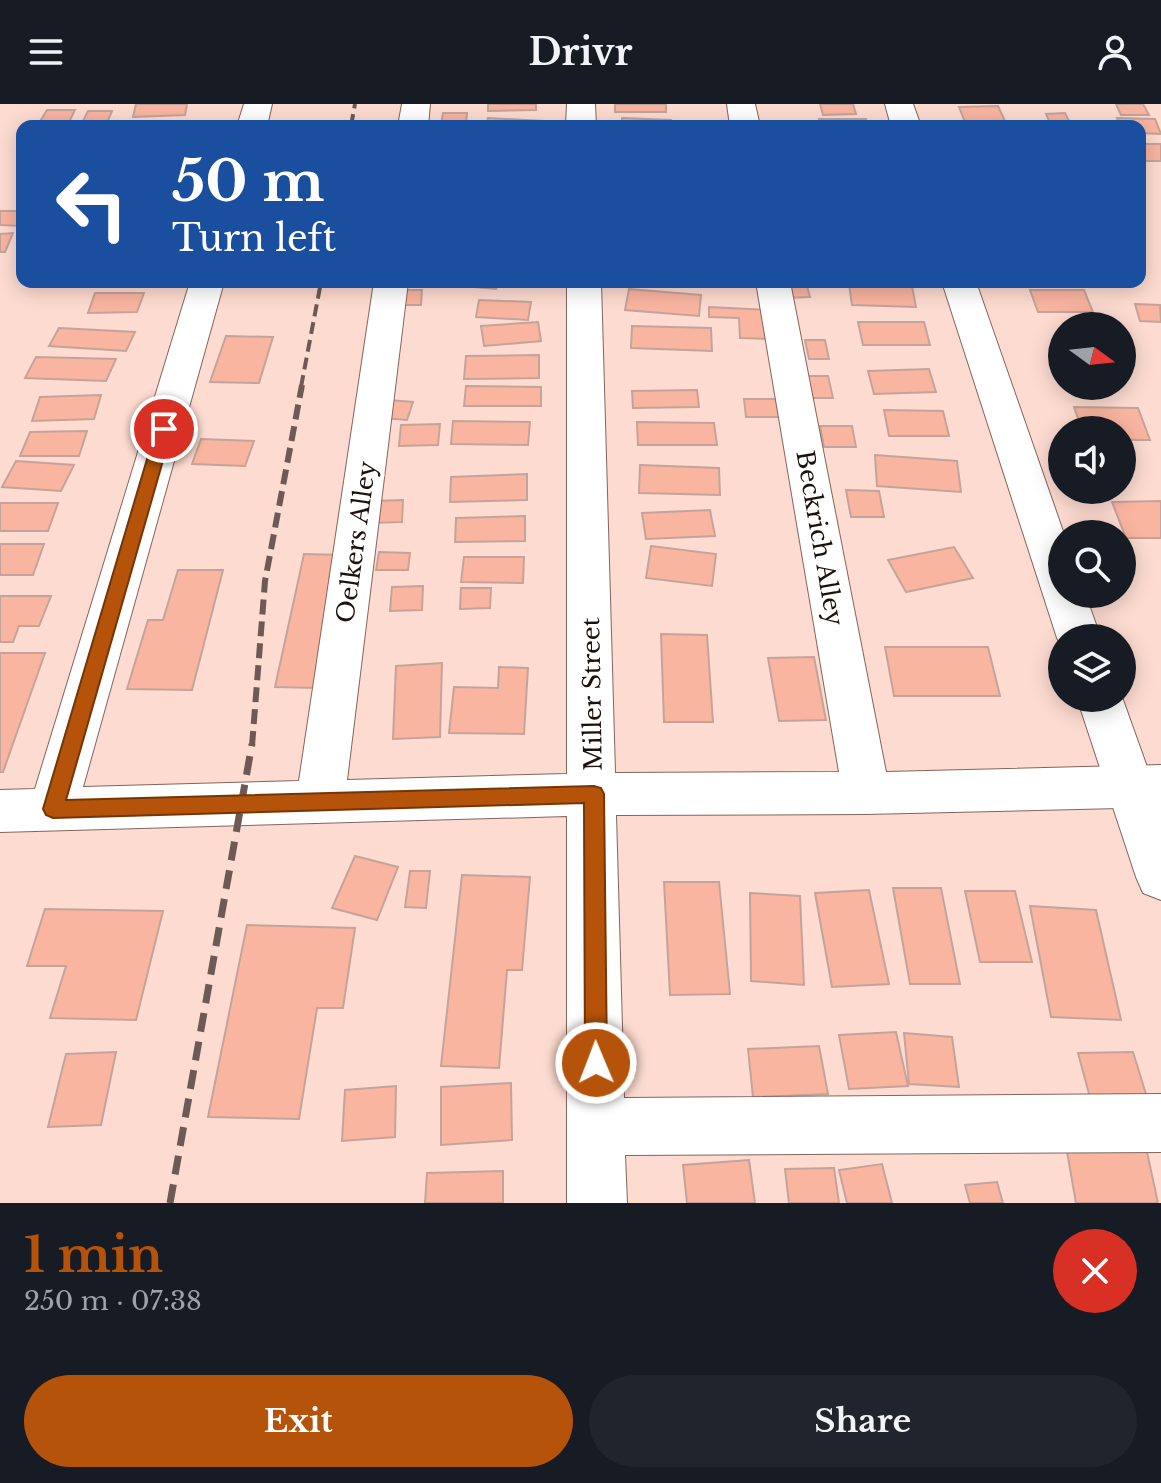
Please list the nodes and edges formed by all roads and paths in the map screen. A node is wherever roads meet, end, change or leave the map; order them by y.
1 (205, 288) edge
2 (390, 288) edge
3 (584, 288) edge
4 (774, 288) edge
5 (961, 288) edge
6 (1048, 546) edge
7 (1107, 712) edge
8 (1145, 787) edge
9 (866, 793) junction
10 (594, 794) junction
11 (320, 802) junction
12 (53, 809) junction
13 (0, 811) edge
14 (1161, 877) edge
15 (1161, 1123) edge
16 (597, 1127) junction
17 (597, 1203) edge

1 - 12 street
2 - 11 street, Oelkers Alley
3 - 10 street, Miller Street
4 - 9 street, Beckrich Alley
5 - 6 street
7 - 8 street
8 - 9 street
8 - 14 street
9 - 10 street
10 - 11 street
10 - 16 street, Miller Street
11 - 12 street
12 - 13 street
15 - 16 street
16 - 17 street, Miller Street

